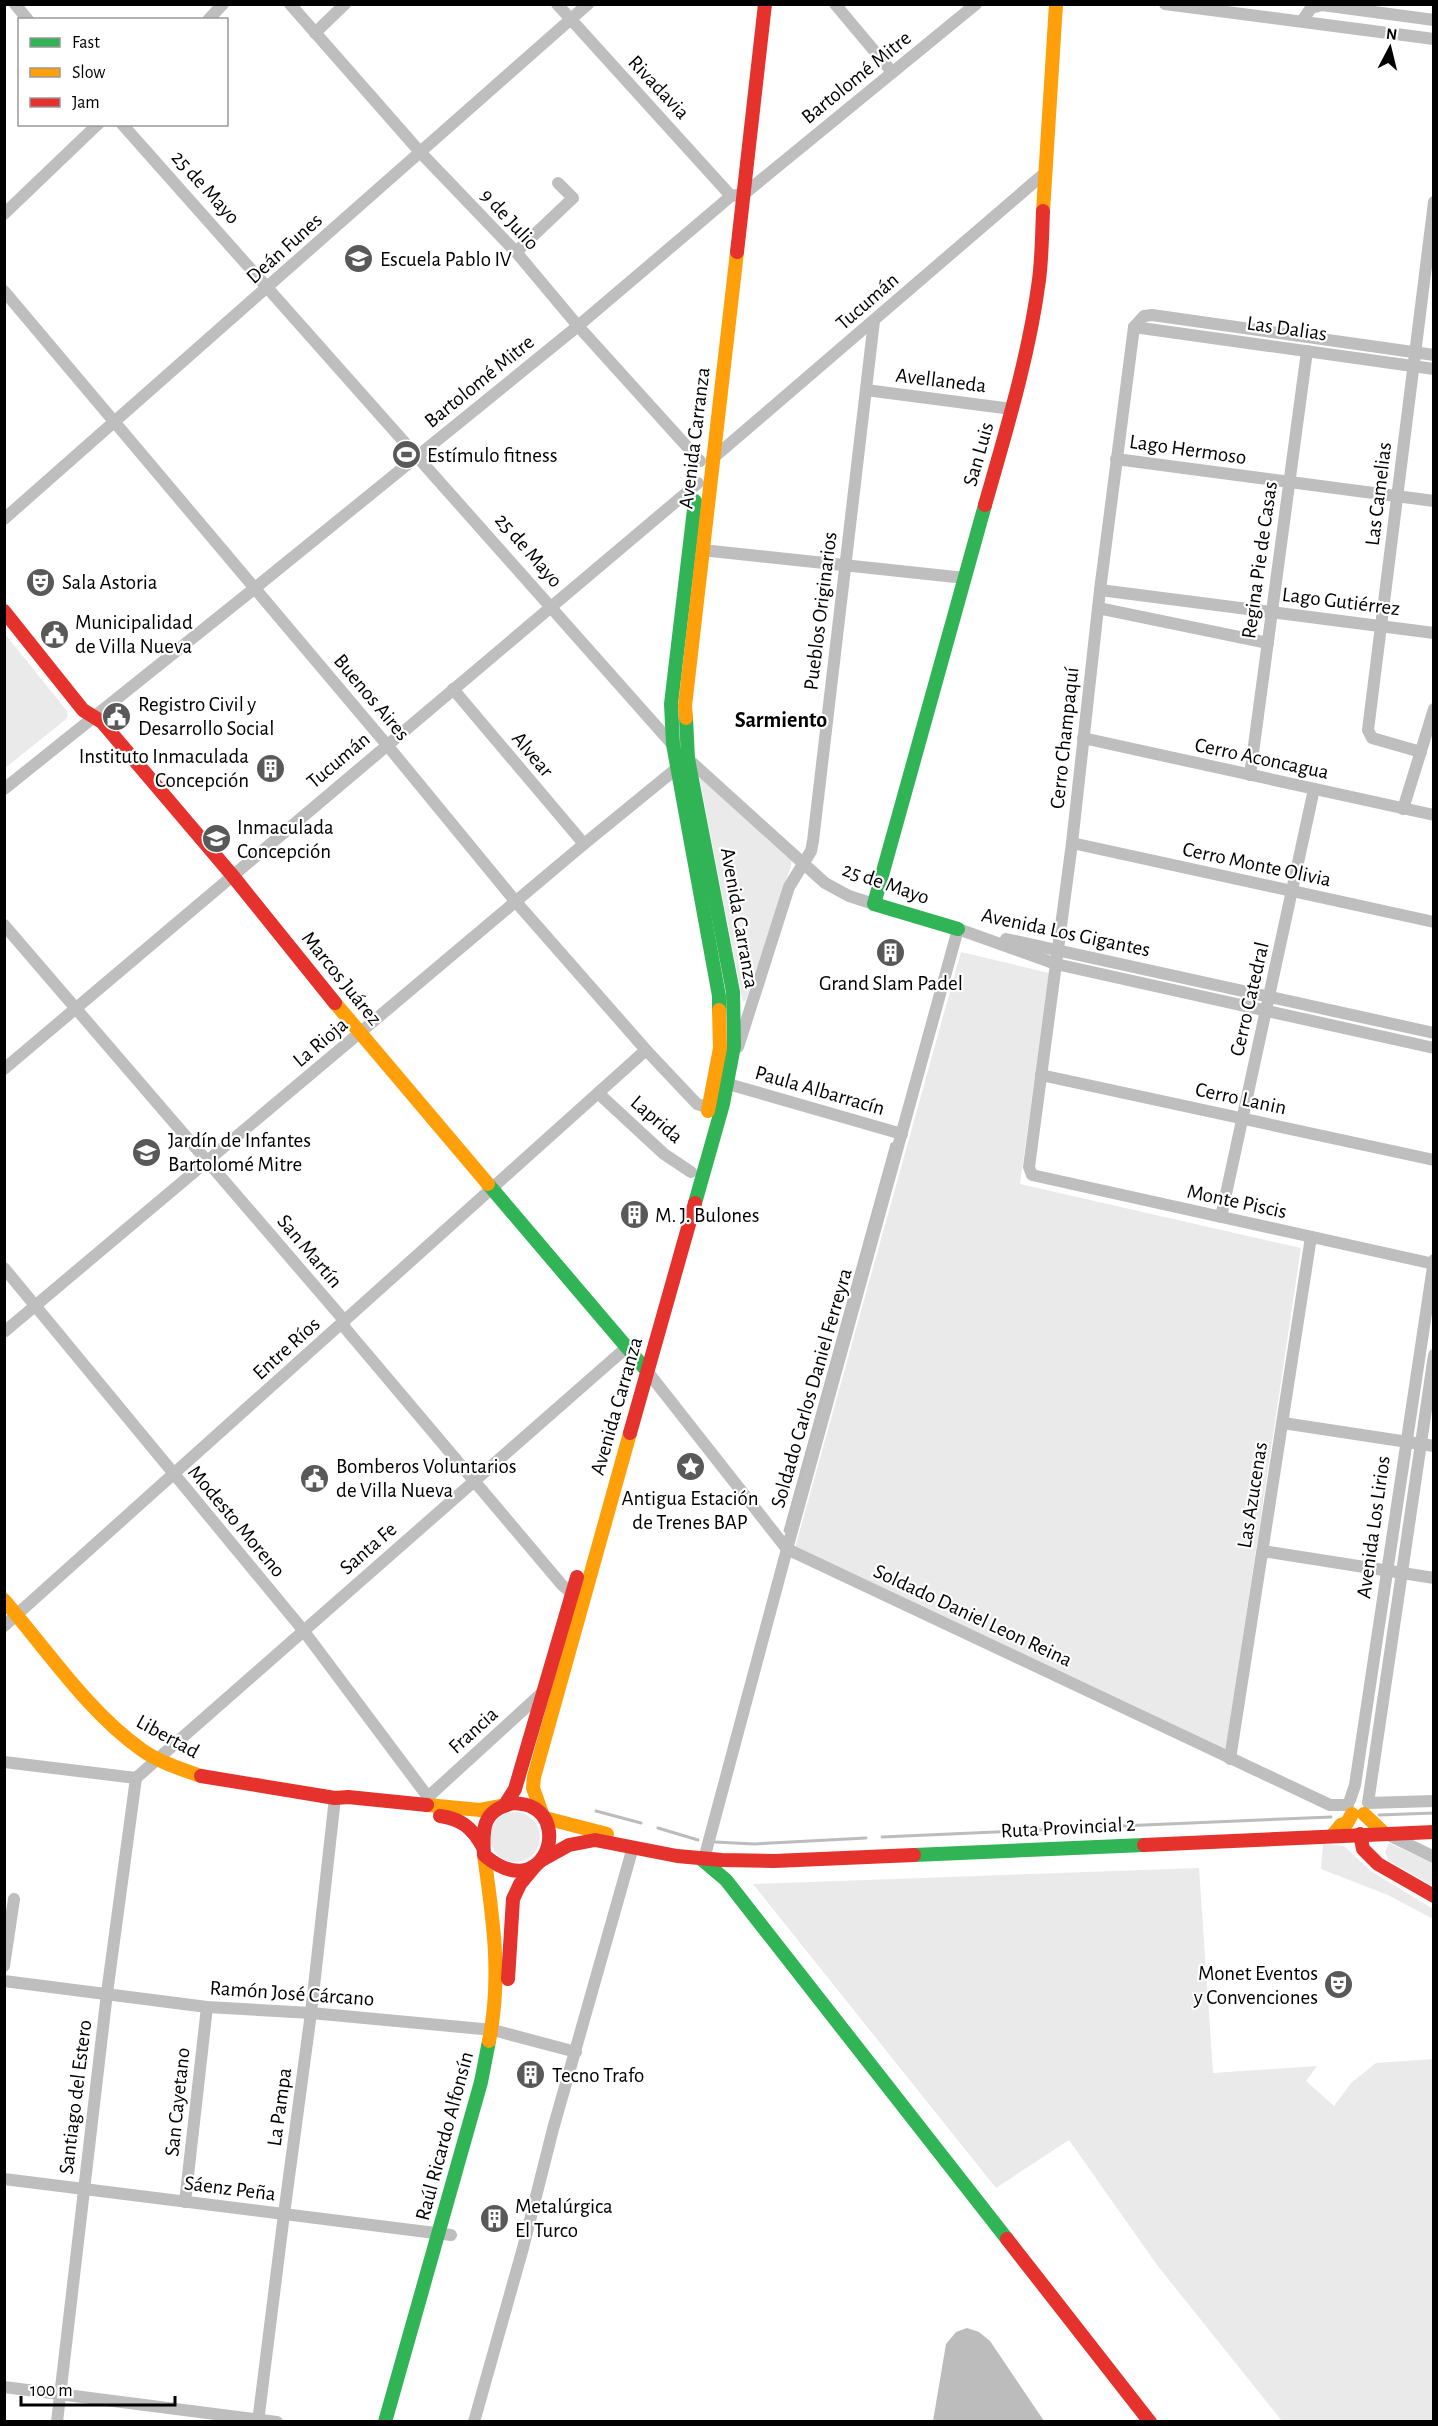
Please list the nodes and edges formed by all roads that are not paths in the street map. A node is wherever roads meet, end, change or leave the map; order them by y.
1 (15, 4) edge
2 (223, 4) edge
3 (290, 4) edge
4 (345, 4) edge
5 (557, 4) edge
6 (588, 4) edge
7 (753, 4) edge
8 (765, 4) edge
9 (835, 4) edge
10 (976, 4) edge
11 (1056, 4) edge
12 (1165, 4) edge
13 (1260, 10) edge
14 (26, 18) edge
15 (210, 18) edge
16 (571, 20) junction
17 (1434, 20) edge
18 (1302, 21) junction
19 (315, 33) junction
20 (1434, 39) edge
21 (892, 72) junction
22 (96, 126) edge
23 (124, 126) edge
24 (420, 152) junction
25 (1046, 172) junction
26 (558, 183) dead end
27 (738, 195) junction
28 (1434, 202) edge
29 (4, 214) edge
30 (516, 252) junction
31 (268, 288) junction
32 (4, 291) edge
33 (874, 321) junction
34 (578, 326) junction
35 (1134, 327) junction
36 (1307, 351) junction
37 (1414, 352) junction
38 (1434, 355) edge
39 (1413, 366) junction
40 (1434, 369) edge
41 (866, 390) junction
42 (1012, 409) junction
43 (115, 421) junction
44 (418, 455) junction
45 (1116, 459) junction
46 (706, 460) junction
47 (1289, 482) junction
48 (698, 483) junction
49 (1397, 496) junction
50 (1434, 501) edge
51 (4, 519) edge
52 (702, 550) junction
53 (845, 564) junction
54 (965, 578) junction
55 (255, 588) junction
56 (1100, 590) junction
57 (551, 607) junction
58 (1098, 608) junction
59 (4, 611) edge
60 (1272, 612) junction
61 (1382, 626) junction
62 (1434, 633) edge
63 (1268, 642) junction
64 (453, 689) junction
65 (1434, 709) edge
66 (94, 716) junction
67 (1083, 738) junction
68 (673, 744) junction
69 (387, 745) junction
70 (1421, 752) junction
71 (688, 759) junction
72 (677, 768) junction
73 (1250, 775) junction
74 (4, 789) edge
75 (1314, 789) junction
76 (1403, 808) junction
77 (1434, 815) edge
78 (1072, 843) junction
79 (584, 844) junction
80 (804, 863) junction
81 (232, 875) junction
82 (1292, 891) junction
83 (516, 902) junction
84 (874, 904) junction
85 (1434, 922) edge
86 (4, 925) edge
87 (958, 929) junction
88 (1057, 951) junction
89 (1056, 964) junction
90 (1269, 997) junction
91 (75, 1008) junction
92 (1266, 1012) junction
93 (1434, 1033) edge
94 (360, 1034) junction
95 (1434, 1048) edge
96 (646, 1050) junction
97 (4, 1069) edge
98 (1041, 1075) junction
99 (729, 1077) junction
100 (598, 1093) junction
101 (716, 1106) junction
102 (1242, 1118) junction
103 (902, 1134) junction
104 (1434, 1160) edge
105 (208, 1162) junction
106 (691, 1172) junction
107 (1032, 1175) joint
108 (492, 1190) junction
109 (1221, 1217) junction
110 (1311, 1237) junction
111 (1433, 1263) edge
112 (4, 1268) edge
113 (36, 1305) junction
114 (344, 1323) junction
115 (4, 1332) edge
116 (626, 1348) junction
117 (1434, 1355) edge
118 (643, 1366) junction
119 (1283, 1423) junction
120 (1406, 1442) junction
121 (1420, 1444) junction
122 (1434, 1446) edge
123 (173, 1475) junction
124 (475, 1481) junction
125 (787, 1549) junction
126 (1263, 1551) junction
127 (1387, 1570) junction
128 (1402, 1573) junction
129 (1434, 1578) edge
130 (578, 1598) junction
131 (4, 1600) edge
132 (17, 1615) junction
133 (4, 1626) edge
134 (303, 1630) junction
135 (544, 1692) junction
136 (1230, 1759) junction
137 (159, 1760) junction
138 (4, 1761) edge
139 (136, 1778) junction
140 (335, 1798) junction
141 (428, 1801) junction
142 (1434, 1801) edge
143 (503, 1806) junction
144 (1356, 1807) junction
145 (544, 1817) junction
146 (1434, 1832) edge
147 (1384, 1833) junction
148 (1360, 1834) junction
149 (1332, 1836) junction
150 (633, 1847) junction
151 (484, 1852) junction
152 (1434, 1857) edge
153 (704, 1859) junction
154 (539, 1863) junction
155 (1433, 1896) edge
156 (14, 1899) dead end
157 (4, 1966) edge
158 (4, 1981) edge
159 (107, 1993) junction
160 (207, 2007) junction
161 (311, 2013) junction
162 (498, 2031) junction
163 (576, 2052) junction
164 (4, 2179) edge
165 (84, 2189) junction
166 (185, 2202) junction
167 (284, 2214) junction
168 (445, 2234) junction
169 (4, 2387) edge
170 (60, 2394) junction
171 (258, 2420) edge
172 (57, 2421) edge
173 (277, 2421) edge
174 (385, 2421) edge
175 (396, 2421) edge
176 (474, 2421) edge
177 (1149, 2421) edge

1 - 14 street
2 - 15 street
3 - 19 street, 9 de Julio
4 - 19 street
5 - 16 street, Rivadavia
6 - 16 street, Deán Funes
7 - 27 main road, Avenida Carranza
8 - 27 main road, Avenida Carranza
9 - 21 street
10 - 21 street, Bartolomé Mitre
11 - 25 main road, San Luis
12 - 13 street
13 - 18 street
16 - 24 street, Deán Funes
16 - 27 street, Rivadavia
17 - 18 street
18 - 20 street
19 - 24 street, 9 de Julio
21 - 27 street, Bartolomé Mitre
22 - 29 street
23 - 31 street, 25 de Mayo
24 - 30 street, 9 de Julio
24 - 31 street, Deán Funes
25 - 33 street, Tucumán
25 - 42 main road, San Luis
26 - 30 street
27 - 34 street, Bartolomé Mitre
27 - 46 main road, Avenida Carranza
28 - 37 street, Las Camelias
30 - 34 street, 9 de Julio
31 - 43 street, Deán Funes
31 - 44 street, 25 de Mayo
32 - 43 street, Buenos Aires
33 - 41 street, Pueblos Originarios
33 - 46 street, Tucumán
34 - 44 street, Bartolomé Mitre
34 - 46 street, 9 de Julio
35 - 36 street, Las Dalias
35 - 37 street, Las Dalias
35 - 45 street, Cerro Champaquí
36 - 39 street, Las Dalias
36 - 47 street, Regina Pie de Casas
37 - 38 street, Las Dalias
37 - 39 street, Las Camelias
39 - 40 street, Las Dalias
39 - 49 street, Las Camelias
41 - 42 street, Avellaneda
41 - 53 street, Pueblos Originarios
42 - 54 main road, San Luis
43 - 51 street, Deán Funes
43 - 55 street, Buenos Aires
44 - 55 street, Bartolomé Mitre
44 - 57 street, 25 de Mayo
45 - 47 street, Lago Hermoso
45 - 56 street, Cerro Champaquí
46 - 48 main road, Avenida Carranza
46 - 52 main road, Avenida Carranza
47 - 49 street, Lago Hermoso
47 - 60 street, Regina Pie de Casas
48 - 57 street, Tucumán
48 - 68 main road, Avenida Carranza
49 - 50 street, Lago Hermoso
49 - 61 street, Las Camelias
52 - 53 street
52 - 71 main road, Avenida Carranza
53 - 54 street
53 - 80 street, Pueblos Originarios
54 - 84 main road, San Luis
55 - 66 street, Bartolomé Mitre
55 - 69 street, Buenos Aires
56 - 58 street, Cerro Champaquí
56 - 60 street, Lago Gutiérrez
57 - 64 street, Tucumán
57 - 68 street, 25 de Mayo
58 - 63 street
58 - 67 street, Cerro Champaquí
59 - 66 main road, Marcos Juárez
60 - 61 street, Lago Gutiérrez
60 - 63 street, Regina Pie de Casas
61 - 62 street, Lago Gutiérrez
61 - 70 street, Las Camelias
63 - 73 street, Regina Pie de Casas
64 - 69 street, Tucumán
64 - 79 street, Alvear
65 - 70 street
66 - 74 street, Bartolomé Mitre
66 - 81 main road, Marcos Juárez
67 - 73 street, Cerro Aconcagua
67 - 78 street, Cerro Champaquí
68 - 71 street, 25 de Mayo
68 - 72 main road, Avenida Carranza
69 - 81 street, Tucumán
69 - 83 street, Buenos Aires
70 - 76 street
71 - 72 street, La Rioja
71 - 80 street, 25 de Mayo
71 - 99 main road, Avenida Carranza
72 - 79 street, La Rioja
72 - 101 main road, Avenida Carranza
73 - 75 street, Cerro Aconcagua
75 - 76 street, Cerro Aconcagua
75 - 82 street, Cerro Catedral
76 - 77 street, Cerro Aconcagua
78 - 82 street, Cerro Monte Olivia
78 - 88 street, Cerro Champaquí
79 - 83 street, La Rioja
80 - 84 street, 25 de Mayo
80 - 99 street, Pueblos Originarios
81 - 91 street, Tucumán
81 - 94 main road, Marcos Juárez
82 - 85 street, Cerro Monte Olivia
82 - 90 street, Cerro Catedral
83 - 94 street, La Rioja
83 - 96 street, Buenos Aires
84 - 87 main road, 25 de Mayo
86 - 91 street, San Martín
87 - 88 street, Avenida Los Gigantes
87 - 89 street, Avenida Los Gigantes
87 - 103 street, Soldado Carlos Daniel Ferreyra
88 - 89 street, Cerro Champaquí
88 - 90 street, Avenida Los Gigantes
89 - 92 street, Avenida Los Gigantes
89 - 98 street, Cerro Champaquí
90 - 92 street, Cerro Catedral
90 - 93 street, Avenida Los Gigantes
91 - 97 street, Tucumán
91 - 105 street, San Martín
92 - 95 street, Avenida Los Gigantes
92 - 102 street, Cerro Catedral
94 - 105 street, La Rioja
94 - 108 main road, Marcos Juárez
96 - 100 street, Entre Ríos
96 - 101 street, Buenos Aires
98 - 102 street, Cerro Lanin
98 - 107 street, Cerro Champaquí
99 - 101 main road, Avenida Carranza
99 - 103 street, Paula Albarracín
100 - 106 street, Laprida
100 - 108 street, Entre Ríos
101 - 106 main road, Avenida Carranza
101 - 118 main road, Avenida Carranza
102 - 104 street, Cerro Lanin
102 - 109 street, Cerro Catedral
103 - 125 street, Soldado Carlos Daniel Ferreyra
105 - 113 street, La Rioja
105 - 114 street, San Martín
106 - 118 main road, Avenida Carranza
107 - 109 street, Monte Piscis
108 - 114 street, Entre Ríos
108 - 116 main road, Marcos Juárez
109 - 110 street, Monte Piscis
110 - 111 street, Monte Piscis
110 - 119 street, Las Azucenas
111 - 120 street, Avenida Los Lirios
112 - 113 street, Modesto Moreno
113 - 115 street, La Rioja
113 - 123 street, Modesto Moreno
114 - 123 street, Entre Ríos
114 - 124 street, San Martín
116 - 118 main road, Marcos Juárez
116 - 124 street, Santa Fe
117 - 121 street, Avenida Los Lirios
118 - 125 street, Soldado Daniel Leon Reina
118 - 130 main road, Avenida Carranza
119 - 120 street
119 - 126 street, Las Azucenas
120 - 121 street
120 - 127 street, Avenida Los Lirios
121 - 122 street
121 - 128 street, Avenida Los Lirios
123 - 132 street, Entre Ríos
123 - 134 street, Modesto Moreno
124 - 130 street, San Martín
124 - 134 street, Santa Fe
125 - 136 street, Soldado Daniel Leon Reina
125 - 153 street, Soldado Carlos Daniel Ferreyra
126 - 127 street
126 - 136 street, Las Azucenas
127 - 128 street
127 - 144 street, Avenida Los Lirios
128 - 129 street
128 - 144 street, Avenida Los Lirios
130 - 135 main road, Avenida Carranza
130 - 145 main road, Avenida Carranza
131 - 132 main road, Libertad
132 - 133 street, Entre Ríos
132 - 137 main road, Libertad
134 - 137 street, Santa Fe
134 - 141 street, Modesto Moreno
135 - 141 street, Francia
135 - 143 main road, Avenida Carranza
136 - 144 street, Soldado Daniel Leon Reina
137 - 139 street, Santa Fe
137 - 140 main road, Libertad
138 - 139 street
139 - 159 street, Santiago del Estero
140 - 141 main road, Libertad
140 - 151 main road, Libertad
140 - 161 street, La Pampa
141 - 143 main road, Libertad
142 - 144 street, Soldado Daniel Leon Reina
143 - 145 main road
143 - 151 main road
144 - 147 main road
144 - 149 main road
145 - 153 main road
145 - 154 main road
146 - 147 main road, Ruta Provincial 2
147 - 148 main road, Ruta Provincial 2
147 - 152 street
148 - 149 main road, Ruta Provincial 2
148 - 155 main road
149 - 153 main road, Ruta Provincial 2
150 - 153 main road
150 - 154 main road
150 - 163 street
151 - 154 main road
151 - 162 main road, Raúl Ricardo Alfonsín
153 - 177 main road
154 - 162 main road, Raúl Ricardo Alfonsín
156 - 157 street
158 - 159 street, Ramón José Cárcano
159 - 160 street, Ramón José Cárcano
159 - 165 street, Santiago del Estero
160 - 161 street, Ramón José Cárcano
160 - 166 street, San Cayetano
161 - 162 street, Ramón José Cárcano
161 - 167 street, La Pampa
162 - 163 street, Ramón José Cárcano
162 - 168 main road, Raúl Ricardo Alfonsín
163 - 176 street
164 - 165 street, Sáenz Peña
165 - 166 street, Sáenz Peña
165 - 170 street, Santiago del Estero
166 - 167 street, Sáenz Peña
167 - 168 street, Sáenz Peña
167 - 171 street, La Pampa
168 - 174 main road, Raúl Ricardo Alfonsín
168 - 175 main road, Raúl Ricardo Alfonsín
169 - 170 street
170 - 171 street
170 - 172 street, Santiago del Estero
171 - 173 street

